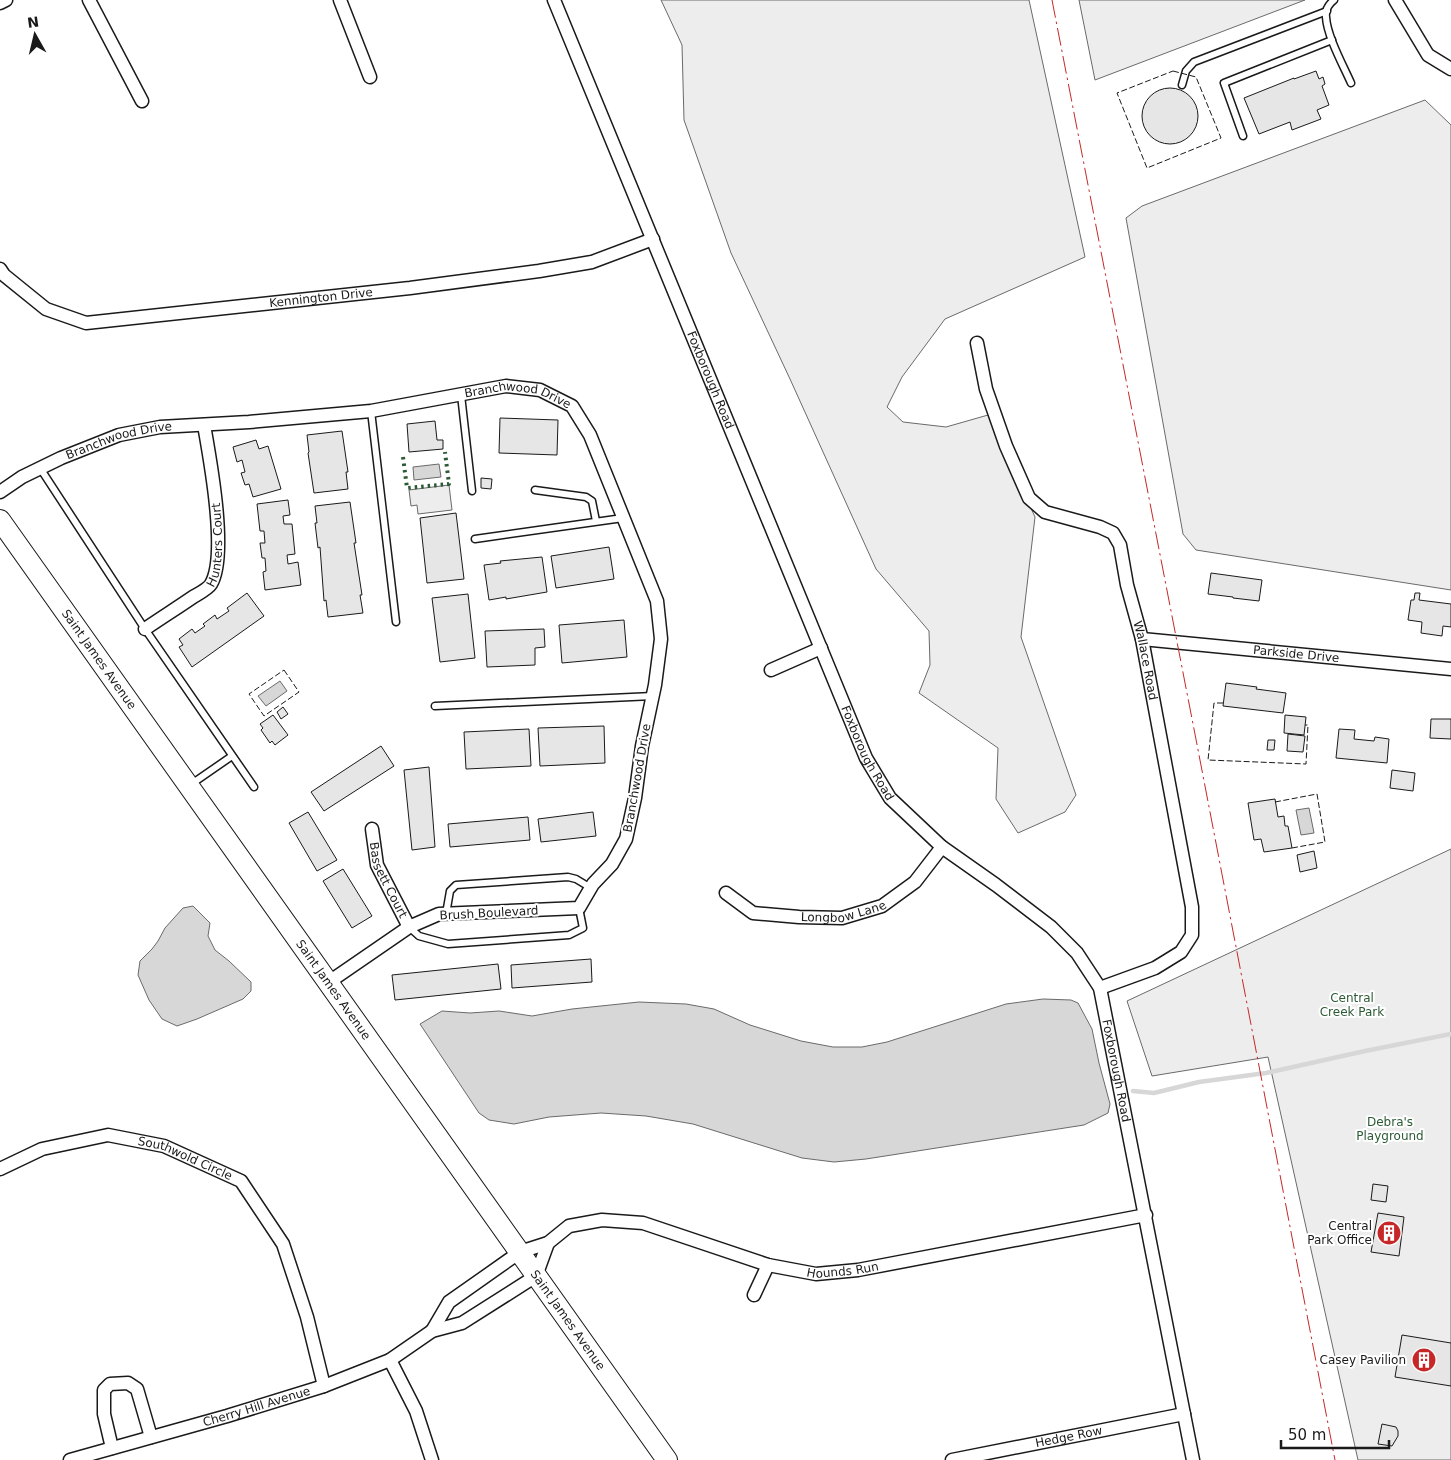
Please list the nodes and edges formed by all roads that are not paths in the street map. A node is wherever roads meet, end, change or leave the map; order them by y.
1 (6, 0) edge
2 (89, 0) edge
3 (340, 0) edge
4 (554, 0) edge
5 (1334, 0) edge
6 (1395, 0) edge
7 (0, 3) edge
8 (1327, 10) junction
9 (1332, 40) junction
10 (1451, 69) edge
11 (370, 77) dead end
12 (1351, 83) dead end
13 (1182, 85) dead end
14 (142, 100) dead end
15 (1243, 136) dead end
16 (653, 240) junction
17 (0, 269) edge
18 (977, 342) dead end
19 (461, 395) junction
20 (371, 412) junction
21 (204, 425) junction
22 (40, 468) junction
23 (536, 490) dead end
24 (472, 491) dead end
25 (0, 492) edge
26 (623, 518) junction
27 (0, 520) edge
28 (596, 522) junction
29 (475, 539) dead end
30 (396, 622) dead end
31 (145, 629) junction
32 (1142, 639) junction
33 (821, 648) junction
34 (1451, 669) edge
35 (771, 670) dead end
36 (653, 696) junction
37 (435, 706) dead end
38 (232, 756) junction
39 (190, 786) junction
40 (254, 787) dead end
41 (372, 829) dead end
42 (942, 847) junction
43 (591, 888) junction
44 (726, 893) dead end
45 (579, 908) junction
46 (446, 914) junction
47 (409, 927) junction
48 (329, 982) junction
49 (1100, 988) junction
50 (0, 1169) edge
51 (1146, 1215) junction
52 (548, 1243) junction
53 (520, 1252) junction
54 (768, 1265) junction
55 (536, 1276) junction
56 (754, 1295) dead end
57 (432, 1331) junction
58 (390, 1360) junction
59 (324, 1386) junction
60 (1184, 1414) junction
61 (151, 1437) junction
62 (112, 1448) junction
63 (70, 1460) edge
64 (432, 1460) edge
65 (667, 1460) edge
66 (952, 1460) edge
67 (1193, 1460) edge

1 - 7 street
2 - 14 street
3 - 11 street
4 - 16 street, Foxborough Road
5 - 8 lane
6 - 10 street
8 - 9 lane
8 - 13 lane
9 - 12 lane
9 - 15 lane
16 - 17 street, Kennington Drive
16 - 33 street, Foxborough Road
18 - 32 street, Wallace Road
19 - 20 street, Branchwood Drive
19 - 24 lane
19 - 26 street, Branchwood Drive
20 - 21 street, Branchwood Drive
20 - 30 lane
21 - 22 street, Branchwood Drive
21 - 31 street, Hunters Court
22 - 25 street, Branchwood Drive
22 - 31 lane
23 - 28 lane
26 - 28 lane
26 - 36 street, Branchwood Drive
27 - 39 main road, Saint James Avenue
28 - 29 lane
31 - 38 lane
32 - 34 street, Parkside Drive
32 - 49 street, Wallace Road
33 - 35 street
33 - 42 street, Foxborough Road
36 - 37 lane
36 - 43 street, Branchwood Drive
38 - 39 lane
38 - 40 lane
39 - 48 main road, Saint James Avenue
41 - 47 street, Bassett Court
42 - 44 street, Longbow Lane
42 - 49 street, Foxborough Road
43 - 45 street, Branchwood Drive
43 - 46 lane
45 - 46 street, Brush Boulevard
45 - 47 lane
46 - 47 street, Brush Boulevard
47 - 48 street, Brush Boulevard
48 - 53 main road, Saint James Avenue
49 - 51 street, Foxborough Road
50 - 59 street, Southwold Circle
51 - 54 street, Hounds Run
51 - 60 street, Foxborough Road
52 - 53 street, Hounds Run
52 - 54 street, Hounds Run
52 - 55 street
53 - 55 main road, Saint James Avenue
53 - 57 street, Cherry Hill Avenue
54 - 56 street
55 - 57 street, Cherry Hill Avenue
55 - 65 main road, Saint James Avenue
57 - 58 street, Cherry Hill Avenue
58 - 59 street, Cherry Hill Avenue
58 - 64 street
59 - 61 street, Cherry Hill Avenue
60 - 66 street, Hedge Row
60 - 67 street, Foxborough Road
61 - 62 street, Cherry Hill Avenue
61 - 62 street
62 - 63 street, Cherry Hill Avenue

